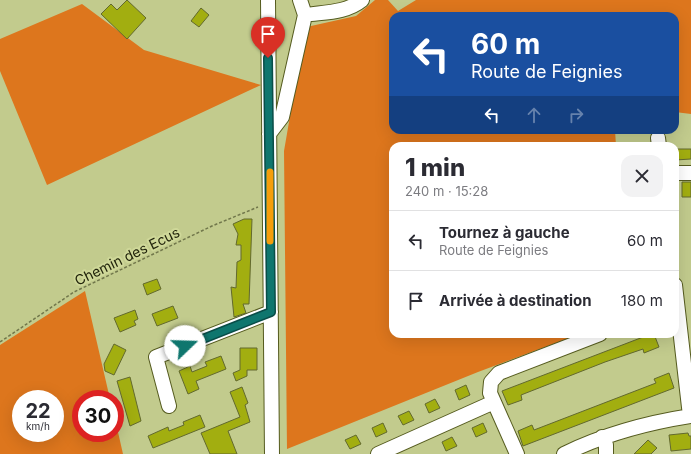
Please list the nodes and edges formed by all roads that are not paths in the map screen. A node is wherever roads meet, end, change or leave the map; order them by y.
1 (268, 0) edge
2 (300, 0) edge
3 (362, 0) edge
4 (305, 15) junction
5 (269, 134) junction
6 (679, 173) edge
7 (691, 173) edge
8 (271, 312) junction
9 (679, 315) edge
10 (590, 338) edge
11 (686, 338) edge
12 (494, 402) junction
13 (169, 406) dead end
14 (691, 416) edge
15 (602, 437) junction
16 (272, 454) edge
17 (378, 454) edge
18 (517, 454) edge
19 (564, 454) edge
20 (606, 454) edge

1 - 5 street
2 - 4 street
3 - 4 street
4 - 5 street
5 - 8 street
6 - 7 street
8 - 13 street
8 - 16 street
9 - 11 street
10 - 12 street
11 - 14 street
12 - 17 street
12 - 18 street
14 - 15 street
15 - 19 street
15 - 20 street

